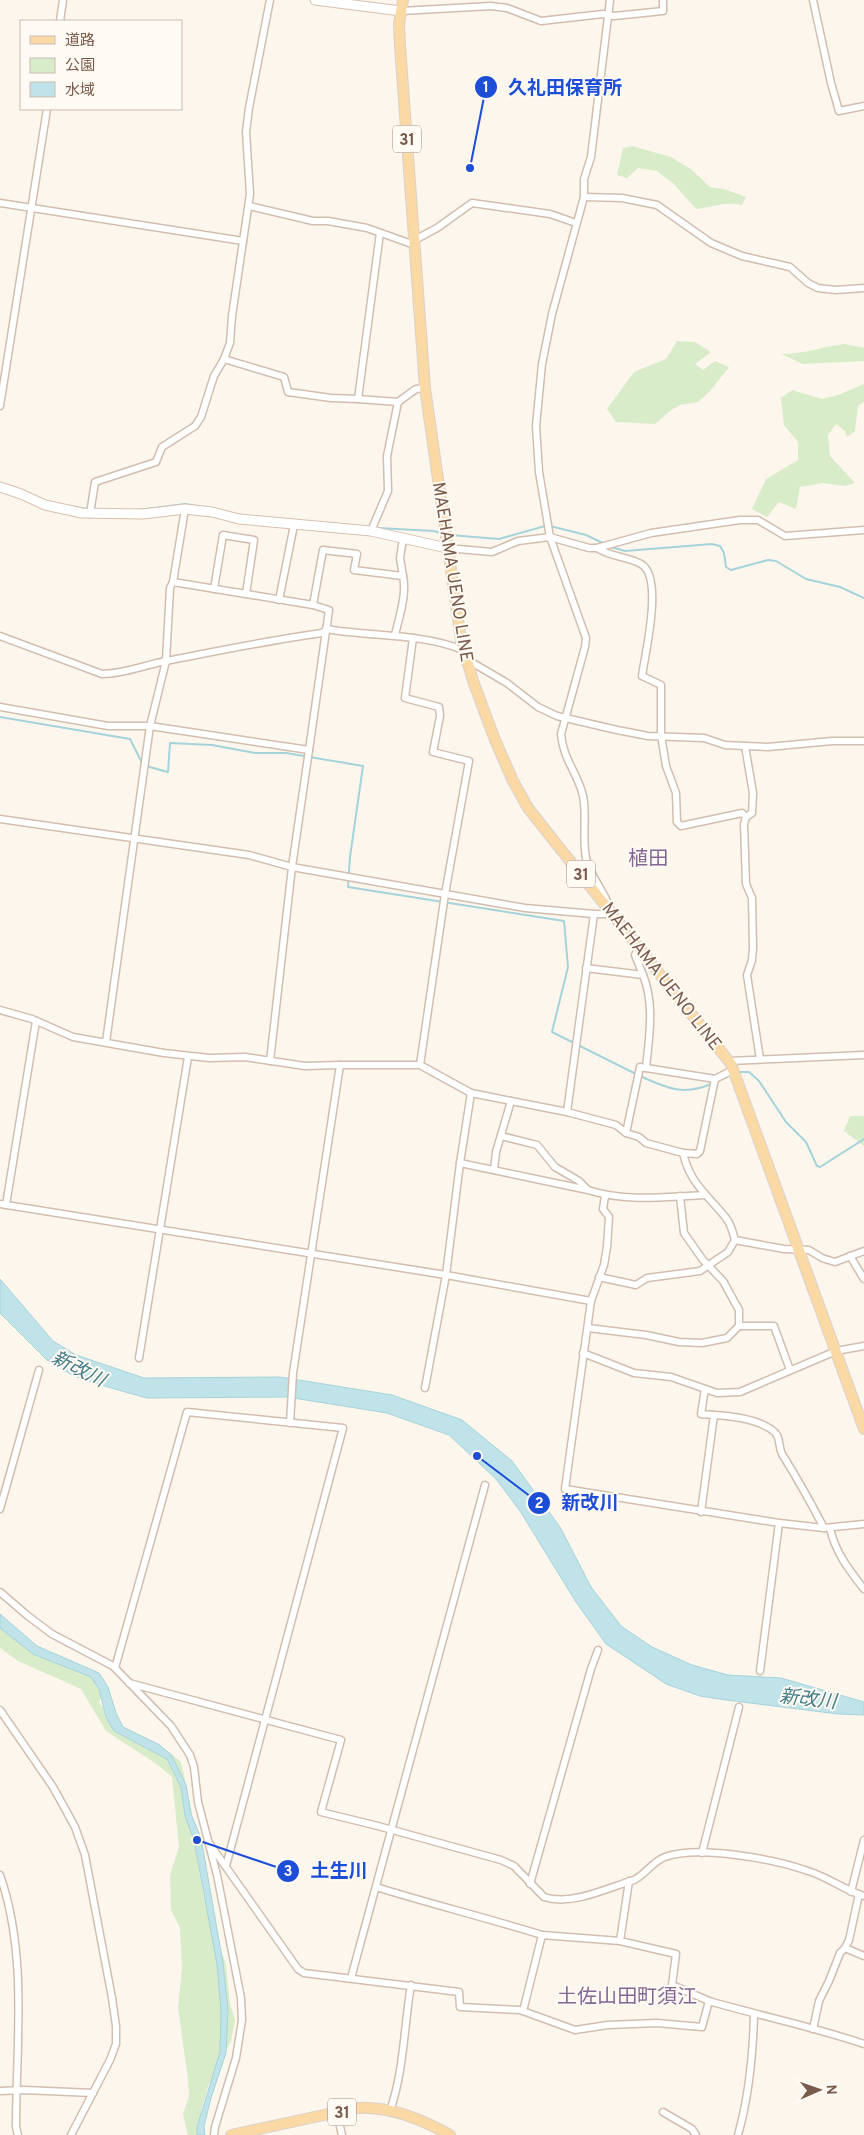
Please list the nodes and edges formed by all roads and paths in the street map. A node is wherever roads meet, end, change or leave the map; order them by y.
1 (63, 0) edge
2 (270, 0) edge
3 (315, 0) edge
4 (610, 0) edge
5 (664, 0) edge
6 (813, 0) edge
7 (402, 5) edge
8 (608, 15) junction
9 (60, 20) edge
10 (864, 106) edge
11 (47, 110) edge
12 (584, 197) junction
13 (0, 203) edge
14 (249, 206) junction
15 (32, 208) junction
16 (576, 223) junction
17 (380, 233) junction
18 (413, 240) junction
19 (243, 242) junction
20 (864, 288) edge
21 (224, 360) junction
22 (425, 388) junction
23 (358, 399) junction
24 (398, 402) junction
25 (0, 406) edge
26 (0, 487) edge
27 (185, 508) junction
28 (90, 514) junction
29 (294, 525) junction
30 (864, 530) edge
31 (371, 531) junction
32 (550, 537) junction
33 (403, 539) junction
34 (447, 548) junction
35 (597, 548) junction
36 (403, 576) junction
37 (173, 582) junction
38 (214, 589) junction
39 (246, 594) junction
40 (279, 600) junction
41 (313, 605) junction
42 (327, 629) junction
43 (395, 635) junction
44 (0, 636) edge
45 (413, 638) junction
46 (465, 654) junction
47 (166, 661) junction
48 (0, 707) edge
49 (565, 718) junction
50 (150, 726) junction
51 (661, 735) junction
52 (864, 741) edge
53 (746, 746) junction
54 (309, 750) junction
55 (746, 817) junction
56 (0, 820) edge
57 (133, 840) junction
58 (292, 867) junction
59 (445, 894) junction
60 (594, 914) junction
61 (612, 914) junction
62 (639, 948) junction
63 (586, 968) junction
64 (643, 975) junction
65 (0, 1010) edge
66 (36, 1021) junction
67 (106, 1042) junction
68 (864, 1055) edge
69 (188, 1057) junction
70 (760, 1059) junction
71 (270, 1061) junction
72 (340, 1064) junction
73 (420, 1065) junction
74 (731, 1066) junction
75 (646, 1068) junction
76 (715, 1079) junction
77 (471, 1093) junction
78 (511, 1101) junction
79 (567, 1112) junction
80 (626, 1133) junction
81 (502, 1136) junction
82 (683, 1153) junction
83 (460, 1163) junction
84 (494, 1170) junction
85 (588, 1190) junction
86 (704, 1195) junction
87 (605, 1196) junction
88 (680, 1196) junction
89 (3, 1204) edge
90 (160, 1230) junction
91 (735, 1240) junction
92 (799, 1250) junction
93 (864, 1251) edge
94 (310, 1253) junction
95 (850, 1256) junction
96 (708, 1266) junction
97 (446, 1275) junction
98 (599, 1277) junction
99 (864, 1279) edge
100 (591, 1301) junction
101 (739, 1326) junction
102 (588, 1328) junction
103 (864, 1346) edge
104 (836, 1351) junction
105 (583, 1353) junction
106 (139, 1358) dead end
107 (39, 1370) dead end
108 (790, 1370) junction
109 (425, 1388) dead end
110 (705, 1389) junction
111 (714, 1415) junction
112 (290, 1422) junction
113 (864, 1429) edge
114 (484, 1485) dead end
115 (0, 1509) edge
116 (701, 1512) junction
117 (779, 1523) junction
118 (864, 1524) edge
119 (827, 1528) junction
120 (864, 1589) edge
121 (0, 1592) edge
122 (598, 1650) dead end
123 (115, 1668) junction
124 (760, 1671) dead end
125 (129, 1683) junction
126 (739, 1707) dead end
127 (0, 1710) edge
128 (266, 1720) junction
129 (392, 1830) junction
130 (864, 1840) edge
131 (209, 1843) junction
132 (702, 1853) junction
133 (226, 1866) junction
134 (0, 1875) edge
135 (630, 1881) junction
136 (530, 1884) junction
137 (376, 1887) junction
138 (851, 1892) junction
139 (861, 1895) edge
140 (542, 1936) junction
141 (620, 1941) junction
142 (845, 1948) junction
143 (864, 1956) edge
144 (351, 1978) junction
145 (411, 1985) junction
146 (709, 2001) junction
147 (523, 2011) junction
148 (754, 2014) junction
149 (813, 2029) junction
150 (864, 2044) edge
151 (0, 2091) edge
152 (16, 2091) junction
153 (92, 2093) junction
154 (390, 2111) junction
155 (663, 2112) dead end
156 (337, 2113) junction
157 (18, 2135) edge
158 (71, 2135) edge
159 (214, 2135) edge
160 (233, 2135) edge
161 (342, 2135) edge
162 (450, 2135) edge
163 (696, 2135) edge
164 (738, 2135) edge

1 - 9 street
2 - 14 street
3 - 7 street
4 - 8 street
5 - 8 street
6 - 10 street
7 - 8 street
7 - 18 main road, MAEHAMA UENO LINE / 31
8 - 12 street
11 - 15 street
12 - 16 street
12 - 20 street
13 - 15 street
14 - 17 street
14 - 19 street
15 - 19 street
15 - 25 street
16 - 18 street
16 - 32 street
17 - 18 street
17 - 23 street
18 - 22 main road, MAEHAMA UENO LINE / 31
19 - 21 street
21 - 23 street
21 - 28 street
22 - 24 street
22 - 34 main road, MAEHAMA UENO LINE / 31
23 - 24 street
24 - 31 street
26 - 28 street
27 - 28 street
27 - 29 street
27 - 37 street
29 - 31 street
29 - 40 street
30 - 35 street
31 - 33 street
32 - 34 street
32 - 35 street
32 - 49 street
33 - 34 street
33 - 36 street
34 - 46 main road, MAEHAMA UENO LINE / 31
35 - 51 street
36 - 41 street
36 - 43 street
37 - 38 street
37 - 47 street
38 - 39 street
38 - 39 street
39 - 40 street
40 - 41 street
41 - 42 street
42 - 43 street
42 - 47 street
42 - 54 street
43 - 45 street
44 - 47 street
45 - 46 street
45 - 59 street
46 - 49 street
46 - 61 main road, MAEHAMA UENO LINE / 31
47 - 50 street
48 - 50 street
49 - 51 street
49 - 61 street
50 - 54 street
50 - 57 street
51 - 53 street
51 - 55 street
52 - 53 street
53 - 55 street
54 - 58 street
55 - 70 street
56 - 57 street
57 - 58 street
57 - 67 street
58 - 59 street
58 - 71 street
59 - 60 street
59 - 73 street
60 - 61 street
60 - 63 street
61 - 62 main road, MAEHAMA UENO LINE / 31
62 - 64 street
62 - 74 main road, MAEHAMA UENO LINE / 31
63 - 64 street
63 - 79 street
64 - 75 street
65 - 66 street
66 - 67 street
66 - 89 street
67 - 69 street
68 - 70 street
69 - 71 street
69 - 90 street
70 - 74 street
71 - 72 street
72 - 73 street
72 - 94 street
73 - 77 street
74 - 76 street
74 - 92 main road, MAEHAMA UENO LINE / 31
75 - 76 street
75 - 80 street
76 - 82 street
77 - 78 street
77 - 83 street
78 - 79 street
78 - 81 street
79 - 80 street
80 - 82 street
81 - 84 street
81 - 85 street
82 - 86 street
83 - 84 street
83 - 97 street
84 - 85 street
85 - 87 street
86 - 88 street
86 - 91 street
87 - 88 street
87 - 98 street
88 - 96 street
89 - 90 street
90 - 94 street
90 - 106 street
91 - 92 street
91 - 96 street
92 - 95 street
92 - 104 main road, MAEHAMA UENO LINE / 31
93 - 95 street
94 - 97 street
94 - 112 street
95 - 99 street
96 - 98 street
96 - 101 street
97 - 100 street
97 - 109 street
98 - 100 street
100 - 102 street
101 - 102 street
101 - 108 street
102 - 105 street
103 - 104 street
104 - 108 street
104 - 113 main road, MAEHAMA UENO LINE / 31
105 - 110 street
105 - 116 street
107 - 115 street
108 - 110 street
110 - 111 street
111 - 116 street
111 - 119 street
112 - 123 street
112 - 128 street
114 - 129 street
116 - 117 street
117 - 119 street
117 - 124 street
118 - 119 street
119 - 120 street
121 - 123 street
122 - 136 street
123 - 125 street
125 - 128 street
125 - 131 street
126 - 132 street
127 - 153 street
128 - 129 street
128 - 133 street
129 - 136 street
129 - 137 street
130 - 138 street
131 - 133 street
131 - 159 street
132 - 135 street
132 - 138 street
133 - 144 street
134 - 152 street
135 - 136 street
135 - 141 street
137 - 140 street
137 - 144 street
138 - 139 street
139 - 142 street
140 - 141 street
140 - 147 street
141 - 146 street
142 - 143 street
142 - 149 street
144 - 145 street
145 - 147 street
145 - 154 street
146 - 147 street
146 - 148 street
148 - 149 street
148 - 164 street
149 - 150 street
151 - 152 street
152 - 153 street
152 - 157 street
153 - 158 street
154 - 156 main road, 31
154 - 162 main road, 31
155 - 163 street
156 - 160 main road, 31
156 - 161 street

